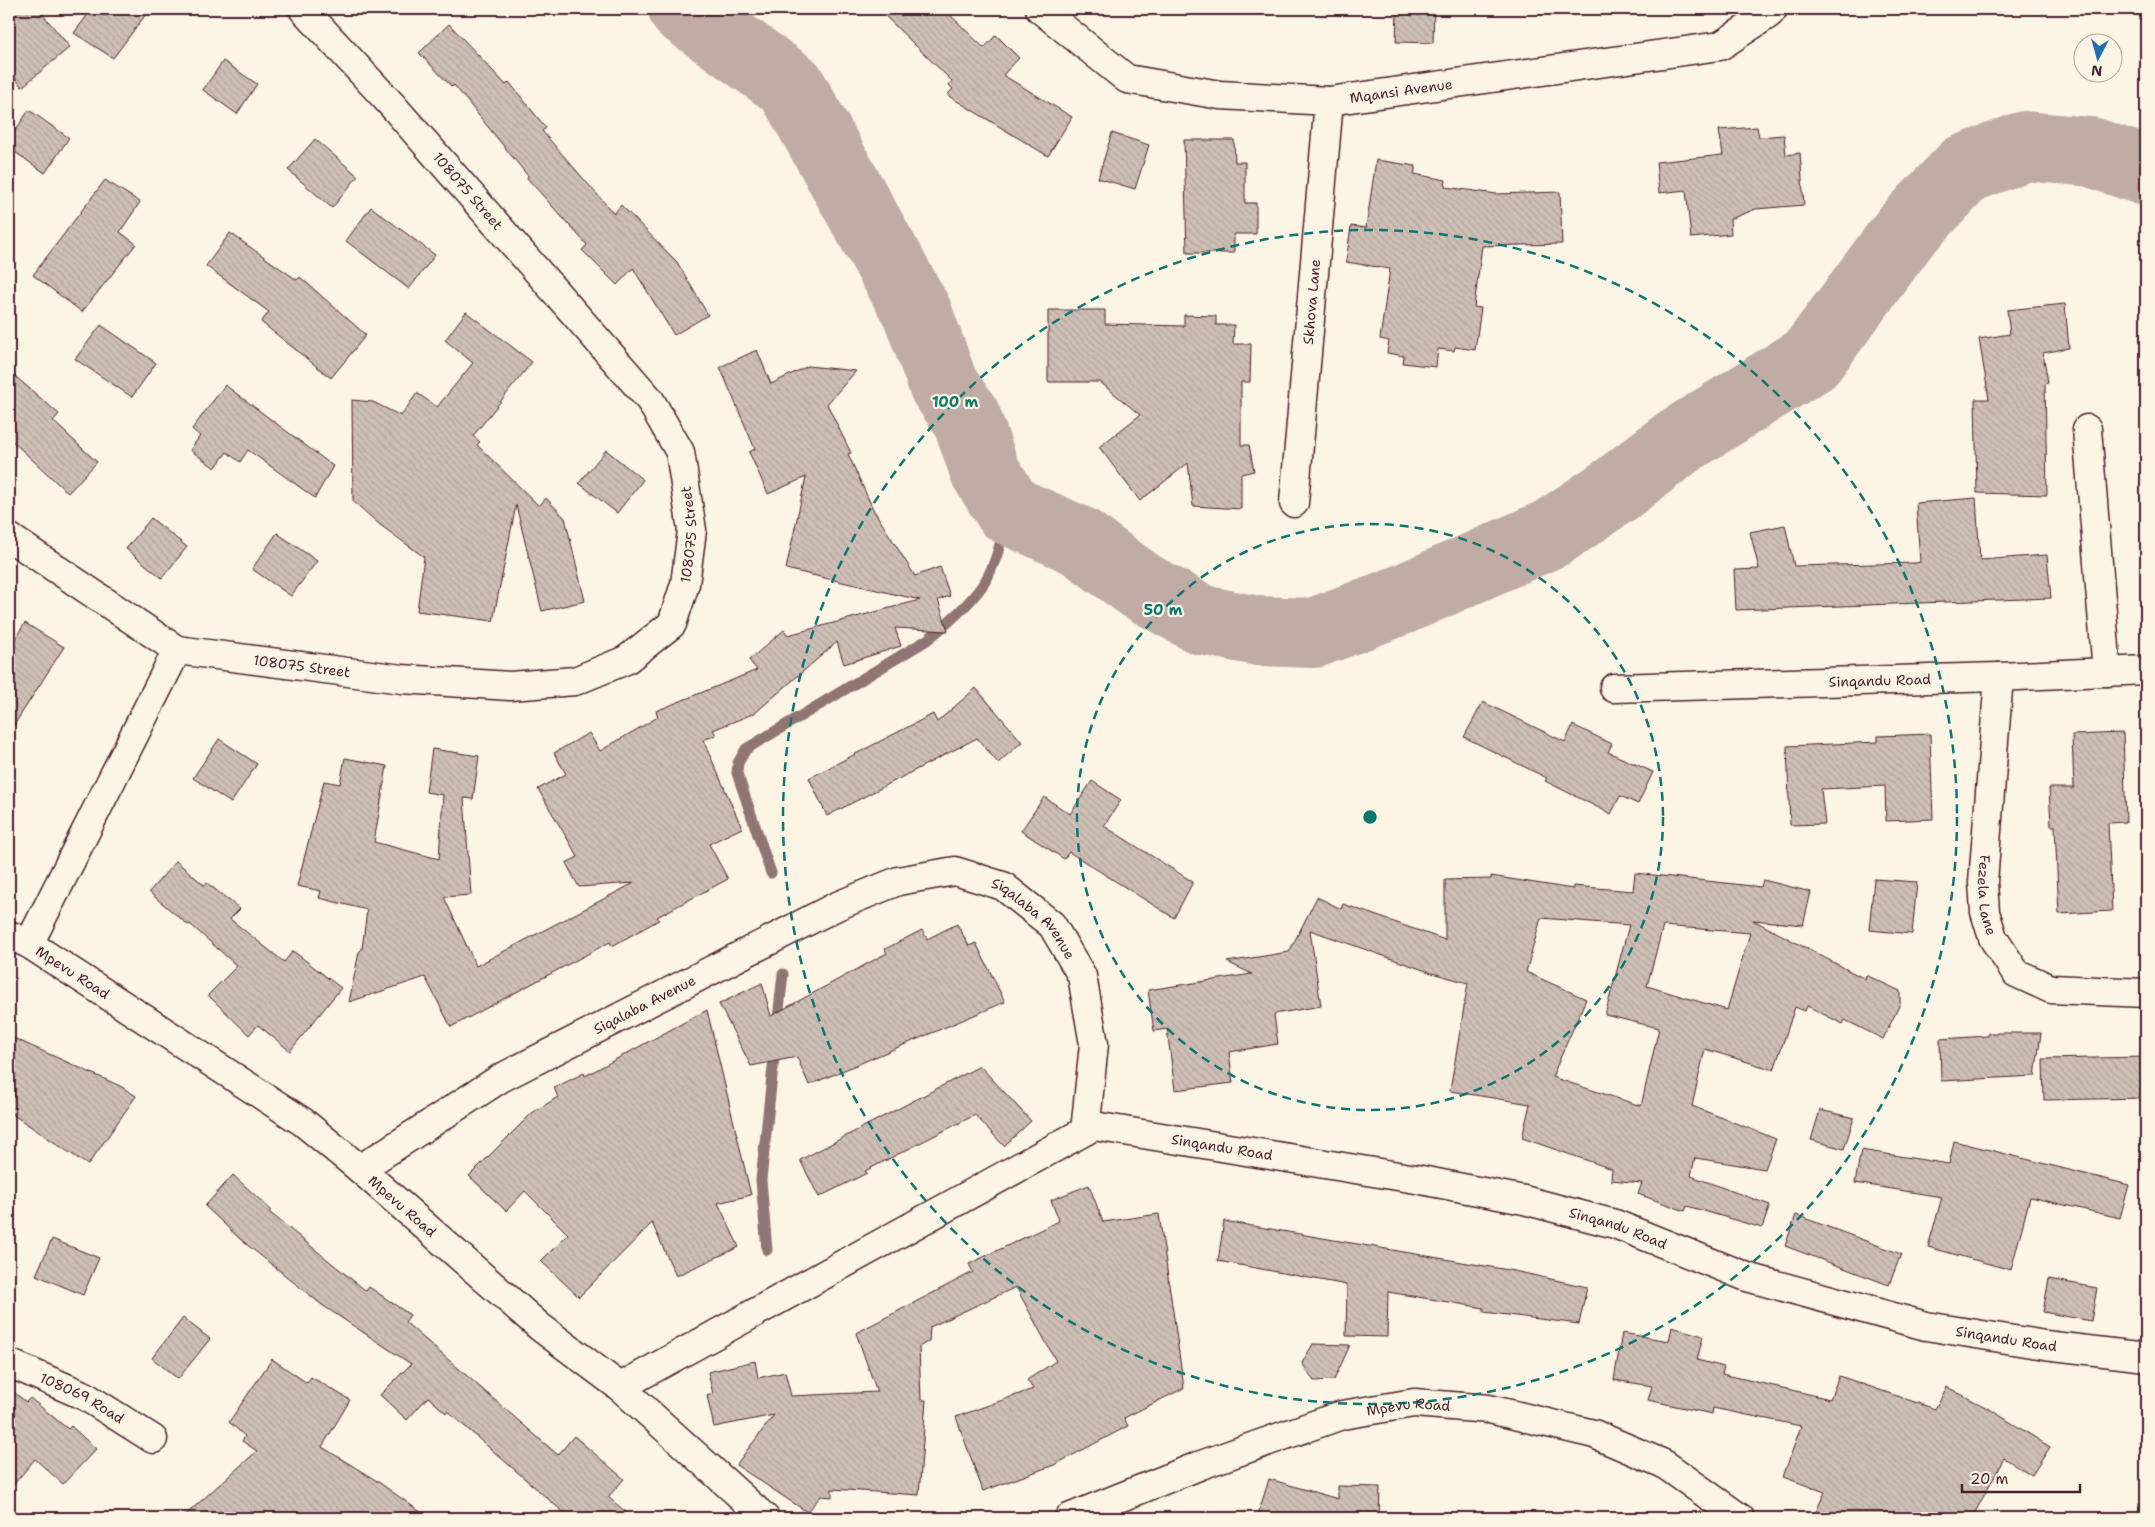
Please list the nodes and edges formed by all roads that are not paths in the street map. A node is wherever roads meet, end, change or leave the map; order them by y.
1 (303, 9) edge
2 (1040, 9) edge
3 (1773, 9) edge
4 (1328, 100) junction
5 (2087, 430) dead end
6 (1294, 503) dead end
7 (9, 537) edge
8 (177, 650) junction
9 (2146, 670) edge
10 (2107, 672) junction
11 (1999, 677) junction
12 (1614, 688) dead end
13 (19, 940) edge
14 (2146, 993) edge
15 (1085, 1130) junction
16 (360, 1169) junction
17 (2146, 1357) edge
18 (9, 1363) edge
19 (620, 1386) junction
20 (153, 1440) dead end
21 (1733, 1516) edge
22 (765, 1518) edge
23 (1069, 1518) edge

1 - 8 street, 108075 Street
2 - 4 street, Mqansi Avenue
3 - 4 street, Mqansi Avenue
4 - 6 street, Skhova Lane
5 - 10 street
7 - 8 street, 108075 Street
8 - 13 street
9 - 10 street, Sinqandu Road
10 - 11 street, Sinqandu Road
11 - 12 street, Sinqandu Road
11 - 14 street, Fezela Lane
13 - 16 street, Mpevu Road
15 - 16 street, Siqalaba Avenue
15 - 17 street, Sinqandu Road
15 - 19 street
16 - 19 street, Mpevu Road
18 - 20 street, 108069 Road
19 - 22 street, Mpevu Road
21 - 23 street, Mpevu Road

